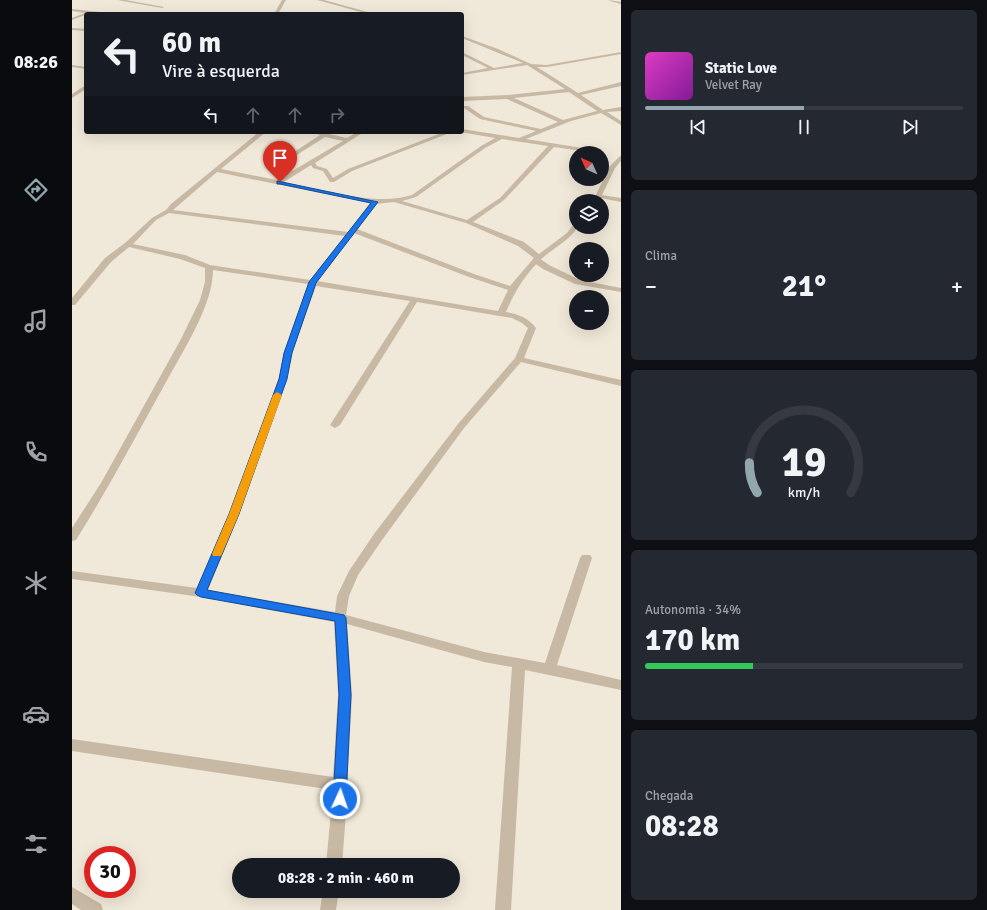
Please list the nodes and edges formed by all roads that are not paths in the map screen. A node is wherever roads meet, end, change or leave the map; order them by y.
1 (119, 0) edge
2 (284, 0) edge
3 (319, 0) edge
4 (611, 0) edge
5 (621, 4) edge
6 (162, 7) dead end
7 (72, 10) edge
8 (78, 11) junction
9 (84, 12) edge
10 (277, 12) edge
11 (366, 12) edge
12 (84, 15) edge
13 (77, 17) junction
14 (72, 19) edge
15 (72, 29) edge
16 (84, 30) edge
17 (464, 38) edge
18 (621, 53) edge
19 (464, 54) edge
20 (528, 64) junction
21 (72, 66) edge
22 (84, 68) edge
23 (493, 69) junction
24 (464, 74) edge
25 (621, 84) edge
26 (84, 88) edge
27 (570, 90) junction
28 (577, 95) junction
29 (72, 96) edge
30 (508, 97) junction
31 (464, 99) edge
32 (478, 99) junction
33 (466, 107) junction
34 (621, 109) edge
35 (464, 110) edge
36 (599, 111) junction
37 (561, 121) junction
38 (621, 123) edge
39 (540, 130) junction
40 (464, 131) edge
41 (261, 134) edge
42 (320, 134) edge
43 (358, 134) edge
44 (444, 134) edge
45 (324, 135) junction
46 (501, 137) junction
47 (348, 140) junction
48 (520, 140) junction
49 (552, 146) junction
50 (611, 155) edge
51 (287, 159) dead end
52 (312, 163) junction
53 (216, 170) junction
54 (332, 181) junction
55 (280, 182) junction
56 (315, 191) junction
57 (599, 194) edge
58 (609, 199) edge
59 (621, 200) edge
60 (393, 201) junction
61 (374, 202) junction
62 (168, 211) junction
63 (468, 222) junction
64 (351, 232) junction
65 (570, 234) edge
66 (128, 246) junction
67 (537, 259) junction
68 (209, 267) junction
69 (313, 282) junction
70 (512, 289) junction
71 (621, 290) edge
72 (415, 300) junction
73 (72, 303) edge
74 (501, 314) junction
75 (519, 359) junction
76 (621, 383) edge
77 (335, 425) dead end
78 (72, 537) edge
79 (586, 558) dead end
80 (72, 575) edge
81 (201, 593) junction
82 (340, 618) junction
83 (519, 663) junction
84 (549, 669) junction
85 (621, 685) edge
86 (72, 745) edge
87 (340, 785) junction
88 (335, 858) edge
89 (72, 895) edge
90 (330, 898) edge
91 (95, 910) edge
92 (328, 910) edge
93 (503, 910) edge

1 - 6 street
2 - 10 street
3 - 11 street
4 - 5 street
7 - 8 street
8 - 9 street
8 - 13 street
12 - 13 street
13 - 14 street
15 - 16 street
17 - 20 street
18 - 20 street
19 - 23 street
20 - 23 street
20 - 27 street
21 - 22 street
23 - 24 street
25 - 28 street
26 - 29 street
27 - 28 street
27 - 30 street
28 - 36 street
30 - 32 street
30 - 37 street
31 - 32 street
32 - 33 street
33 - 35 street
33 - 39 street
34 - 36 street
36 - 37 street
36 - 38 street
37 - 39 street
39 - 48 street
40 - 46 street
41 - 53 street
42 - 45 street
43 - 47 street
44 - 54 street
45 - 47 street
45 - 51 street
46 - 48 street
46 - 60 street
47 - 52 street
48 - 49 street
49 - 50 street
49 - 63 street
50 - 57 street
52 - 54 street
52 - 55 street
53 - 55 street
53 - 62 street
54 - 56 street
55 - 56 street
56 - 61 street
58 - 59 street
60 - 61 street
60 - 63 street
61 - 64 street
62 - 64 street
62 - 66 street
63 - 67 street
64 - 69 street
64 - 70 street
65 - 67 street
66 - 68 street
66 - 73 street
67 - 70 street
67 - 71 street
68 - 69 street
68 - 78 street
69 - 72 street
69 - 81 street
70 - 74 street
72 - 74 street
72 - 77 street
74 - 75 street
75 - 76 street
75 - 82 street
79 - 84 street
80 - 81 street
81 - 82 street
82 - 83 street
82 - 87 street
83 - 84 street
83 - 93 street
84 - 85 street
86 - 87 street
87 - 88 street
89 - 91 street
90 - 92 street

